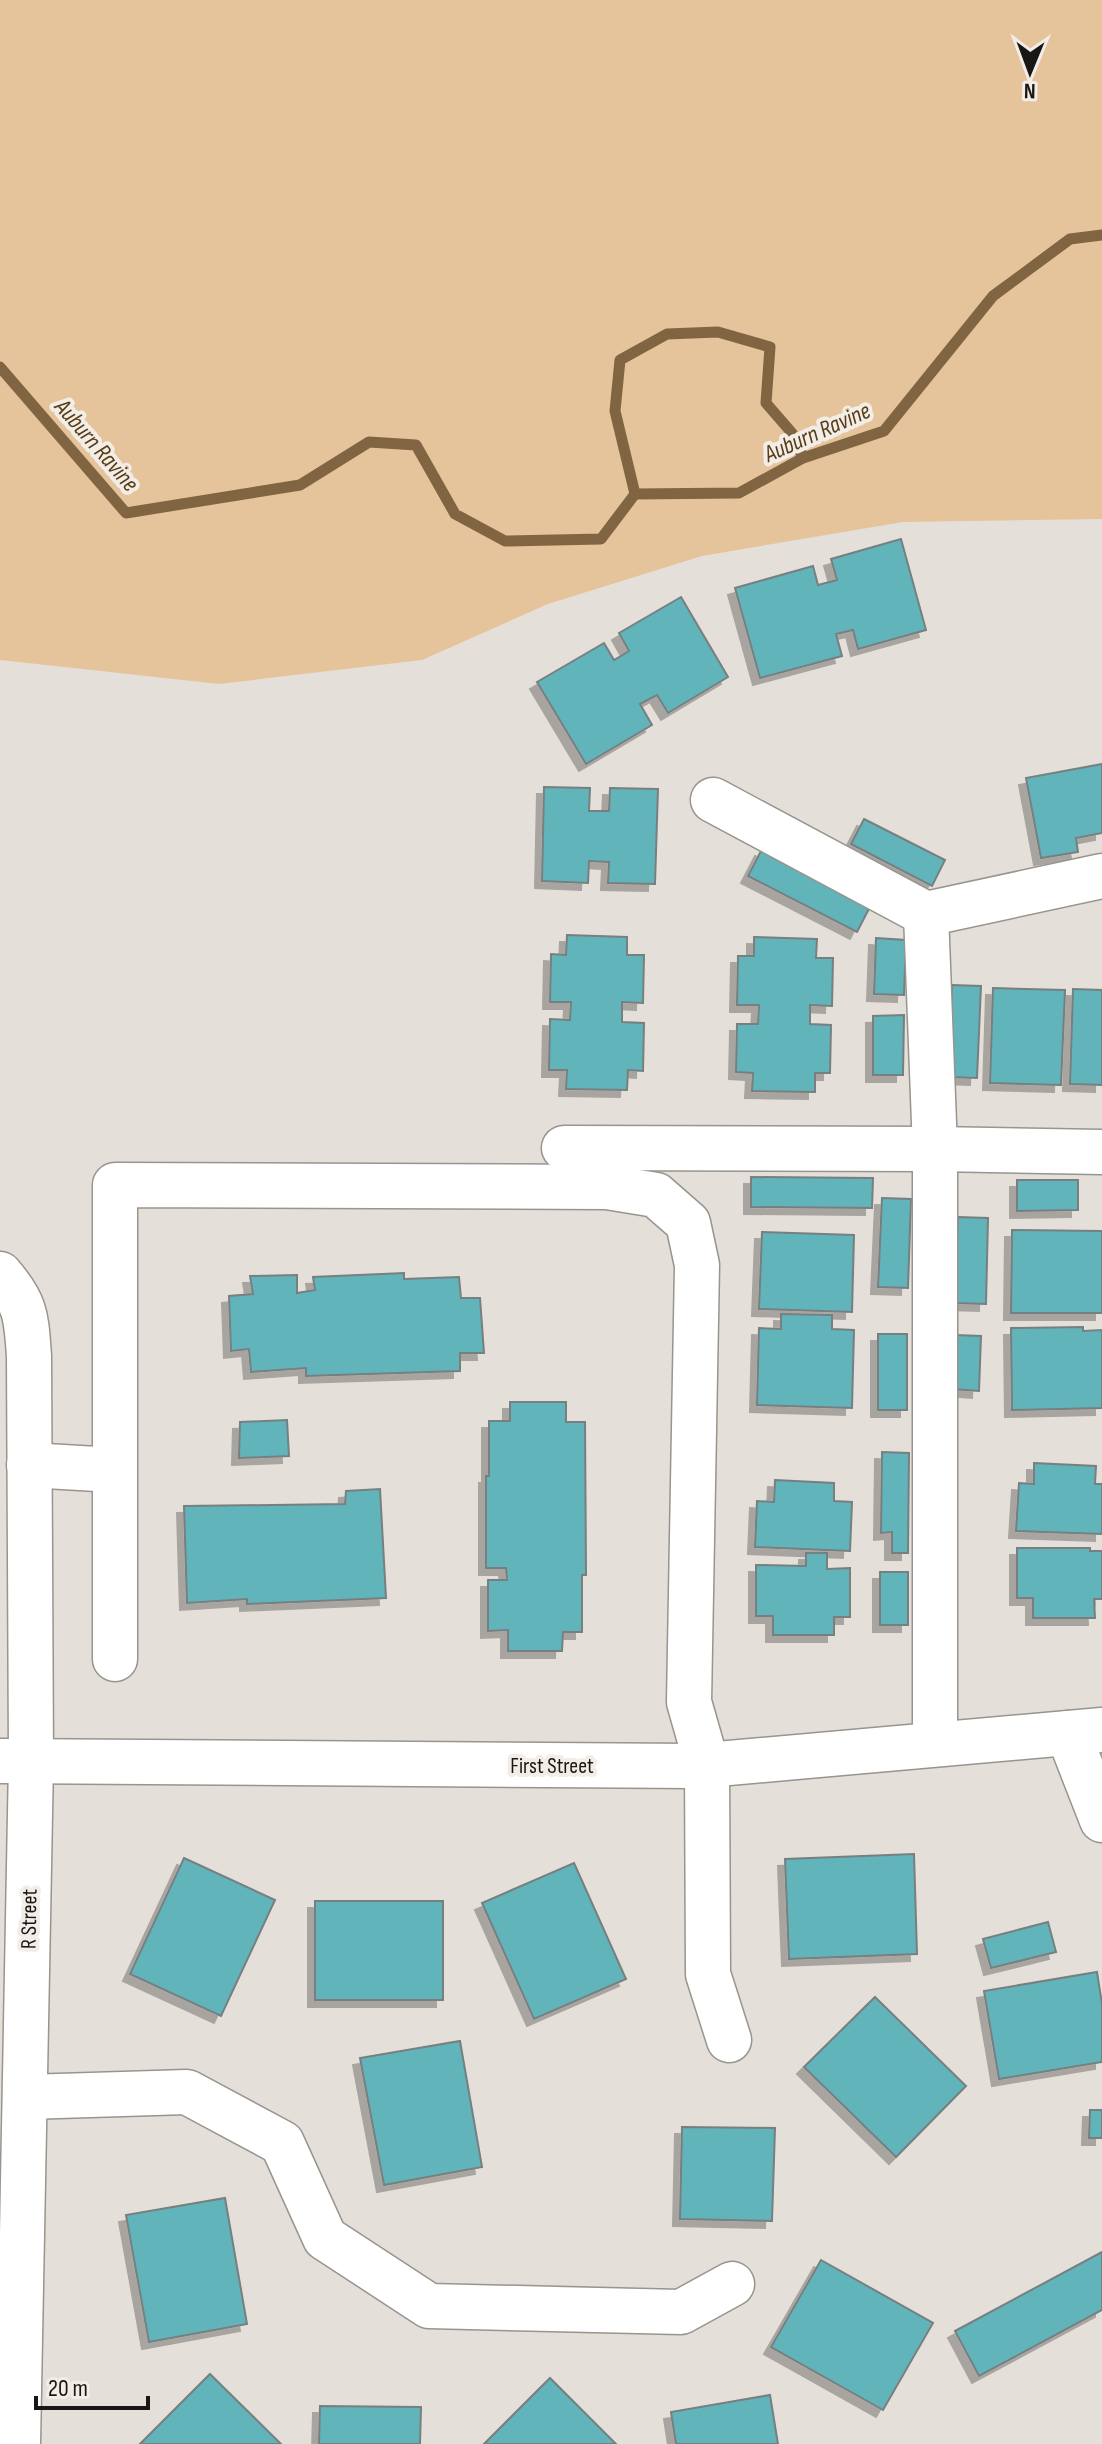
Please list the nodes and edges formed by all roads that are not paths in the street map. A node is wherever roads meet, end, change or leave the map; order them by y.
1 (713, 800) dead end
2 (1102, 876) edge
3 (926, 914) junction
4 (564, 1148) dead end
5 (935, 1149) junction
6 (1102, 1152) edge
7 (0, 1274) edge
8 (14, 1393) edge
9 (29, 1465) junction
10 (114, 1470) junction
11 (115, 1659) dead end
12 (1085, 1731) edge
13 (935, 1744) junction
14 (15, 1761) edge
15 (707, 1765) junction
16 (1102, 1820) edge
17 (729, 2040) dead end
18 (26, 2097) junction
19 (732, 2284) dead end
20 (10, 2307) edge
21 (18, 2444) edge

1 - 3 street
2 - 3 street
3 - 5 street
4 - 5 street
5 - 6 street
5 - 13 street
7 - 8 street, R Street
8 - 9 street, R Street
9 - 10 street
9 - 14 street, R Street
10 - 11 street
10 - 15 street
12 - 13 street, First Street
12 - 16 street
13 - 15 street, First Street
14 - 15 street, First Street
14 - 18 street, R Street
15 - 17 street
18 - 19 street
18 - 20 street, R Street
20 - 21 street, R Street

